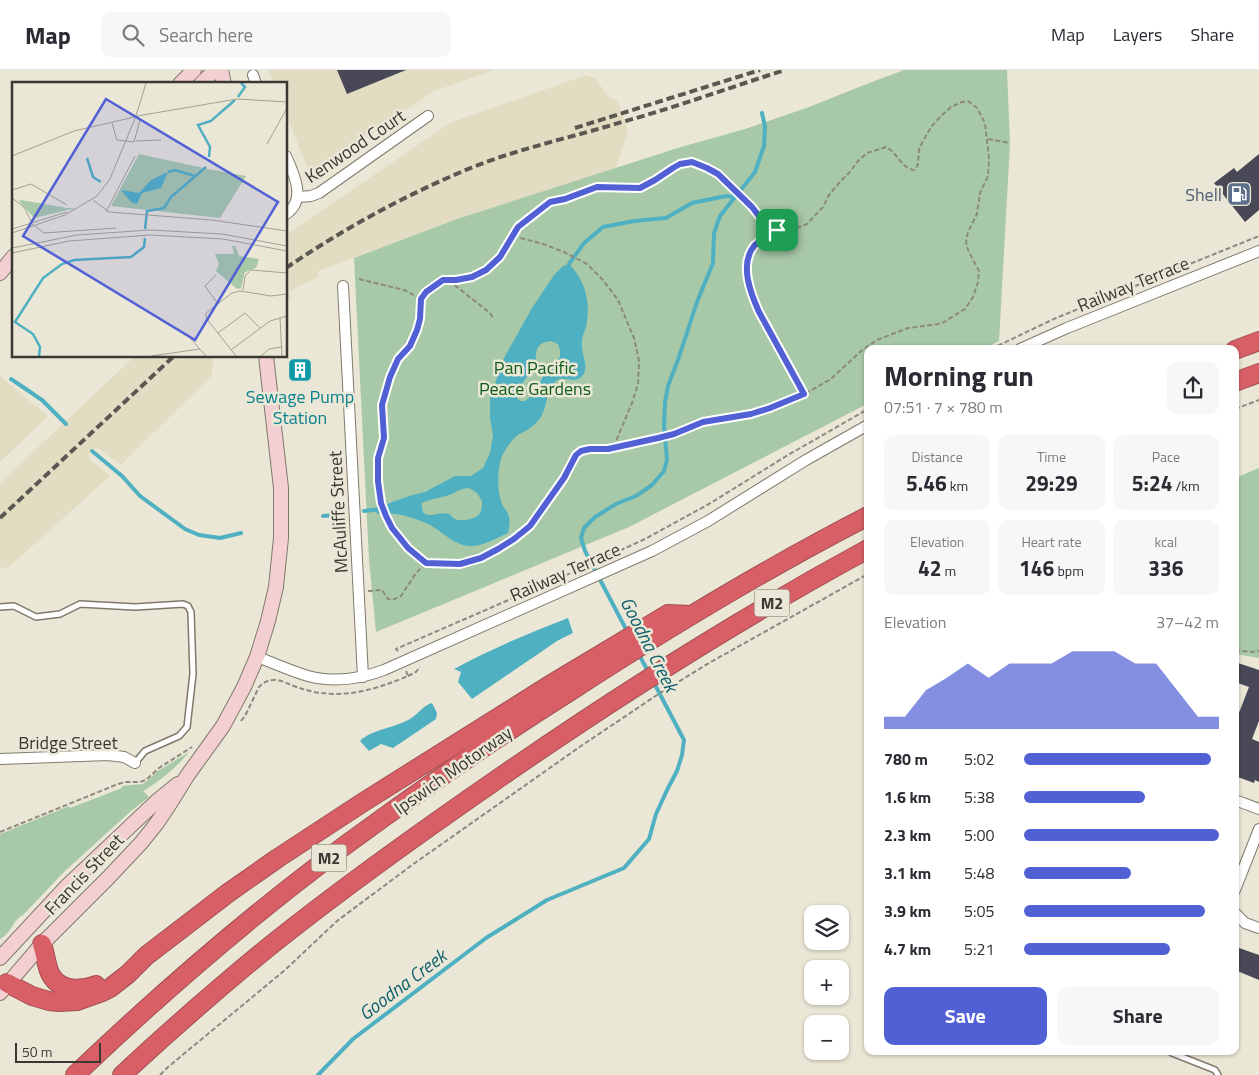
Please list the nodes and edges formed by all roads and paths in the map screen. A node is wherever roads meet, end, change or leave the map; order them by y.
1 (194, 70) edge
2 (216, 70) edge
3 (182, 82) edge
4 (203, 82) edge
5 (428, 116) dead end
6 (988, 139) junction
7 (1010, 143) dead end
8 (288, 161) edge
9 (298, 197) junction
10 (288, 212) edge
11 (777, 230) junction
12 (513, 236) junction
13 (1259, 236) edge
14 (1259, 251) edge
15 (12, 258) edge
16 (12, 272) edge
17 (0, 273) edge
18 (360, 279) dead end
19 (451, 279) junction
20 (0, 282) edge
21 (343, 286) dead end
22 (421, 299) junction
23 (494, 318) dead end
24 (1259, 342) edge
25 (870, 345) edge
26 (999, 345) edge
27 (1029, 345) edge
28 (864, 349) edge
29 (1239, 349) edge
30 (266, 358) edge
31 (1259, 373) edge
32 (1239, 380) edge
33 (804, 394) junction
34 (1259, 400) edge
35 (1239, 408) edge
36 (864, 411) edge
37 (864, 427) edge
38 (613, 448) junction
39 (864, 518) edge
40 (864, 552) edge
41 (426, 563) junction
42 (864, 576) edge
43 (358, 592) junction
44 (0, 607) edge
45 (1239, 650) edge
46 (1259, 651) edge
47 (398, 653) dead end
48 (257, 657) junction
49 (601, 663) junction
50 (363, 677) junction
51 (195, 745) dead end
52 (0, 759) edge
53 (135, 763) joint
54 (187, 776) junction
55 (1239, 802) edge
56 (1259, 809) edge
57 (1259, 829) edge
58 (0, 832) edge
59 (1239, 880) edge
60 (1239, 917) edge
61 (1259, 928) edge
62 (42, 944) junction
63 (3, 951) edge
64 (146, 956) junction
65 (2, 984) edge
66 (1177, 1055) edge
67 (75, 1075) edge
68 (122, 1075) edge
69 (160, 1075) edge
70 (1218, 1075) edge

1 - 3 main road
2 - 4 main road
5 - 9 street, Kenwood Court
6 - 7 path
6 - 11 path
6 - 25 path
8 - 9 street
9 - 10 street
11 - 12 path
11 - 33 path
12 - 19 path
12 - 38 path
13 - 26 path
14 - 27 street, Railway Terrace
15 - 17 main road
16 - 20 main road
18 - 22 path
19 - 22 path
19 - 23 path
21 - 43 street, McAuliffe Street
22 - 41 path
24 - 29 highway
28 - 33 path
30 - 48 main road, Francis Street
31 - 32 highway
33 - 38 path
34 - 35 path
36 - 47 path
37 - 50 street, Railway Terrace
38 - 41 path
39 - 49 highway, Ipswich Motorway / M2
40 - 68 highway, Ipswich Motorway / M2
41 - 43 path
42 - 69 path
43 - 50 street, McAuliffe Street
44 - 53 lane
45 - 46 path
48 - 50 street, Railway Terrace
48 - 54 main road, Francis Street
49 - 64 highway
49 - 67 highway, Ipswich Motorway / M2
51 - 58 path
52 - 53 street, Bridge Street
54 - 62 main road, Francis Street
54 - 63 main road, Francis Street
55 - 56 street
57 - 59 street
60 - 61 street
62 - 64 highway
62 - 65 main road, Francis Street
64 - 65 highway
66 - 70 lane

